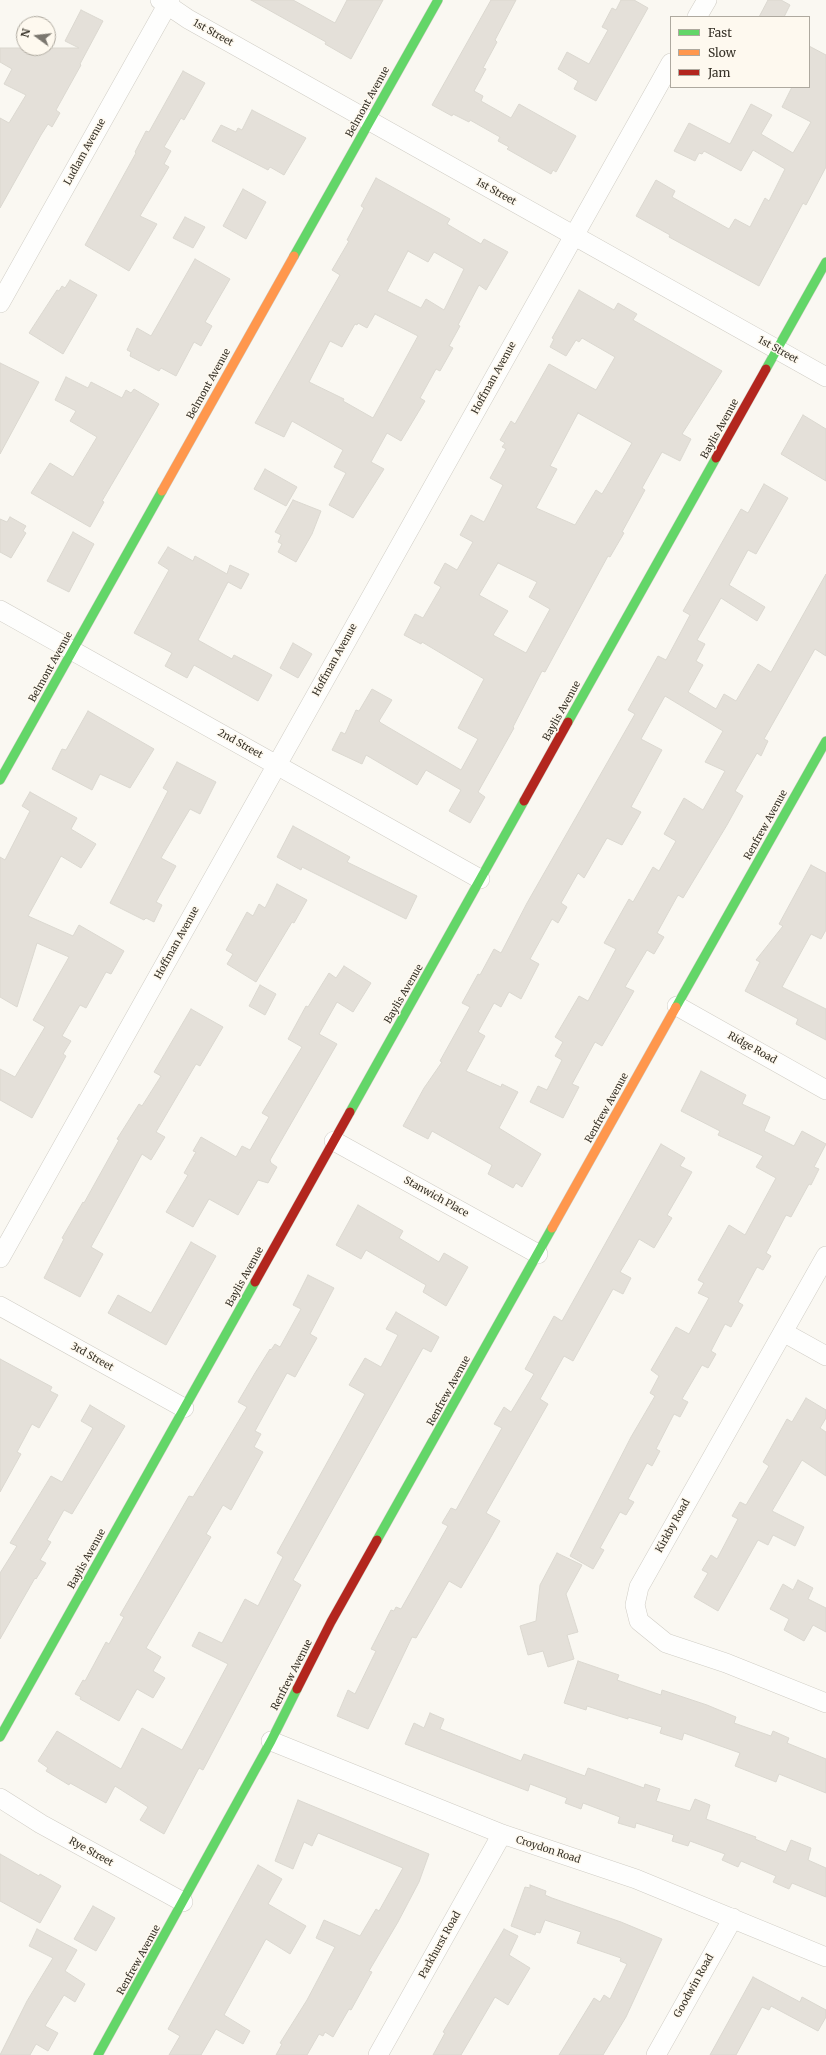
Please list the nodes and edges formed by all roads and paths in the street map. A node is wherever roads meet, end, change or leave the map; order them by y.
1 (438, 0) edge
2 (707, 0) edge
3 (166, 1) edge
4 (698, 16) edge
5 (670, 65) edge
6 (370, 122) junction
7 (574, 235) junction
8 (826, 262) edge
9 (0, 303) edge
10 (777, 349) junction
11 (826, 377) edge
12 (0, 610) edge
13 (72, 650) junction
14 (826, 741) edge
15 (277, 765) junction
16 (0, 780) edge
17 (480, 879) junction
18 (677, 1006) junction
19 (826, 1090) edge
20 (334, 1140) junction
21 (538, 1254) junction
22 (826, 1256) edge
23 (0, 1258) edge
24 (0, 1306) edge
25 (783, 1332) junction
26 (826, 1356) edge
27 (184, 1408) junction
28 (826, 1703) edge
29 (0, 1737) edge
30 (271, 1740) junction
31 (0, 1798) edge
32 (502, 1834) junction
33 (183, 1902) junction
34 (733, 1918) junction
35 (826, 1957) edge
36 (98, 2055) edge
37 (378, 2055) edge
38 (656, 2055) edge

1 - 6 street, Belmont Avenue
2 - 4 street
3 - 6 street, 1st Street
3 - 9 street, Ludlam Avenue
5 - 7 street, Hoffman Avenue
6 - 7 street, 1st Street
6 - 13 street, Belmont Avenue
7 - 10 street, 1st Street
7 - 15 street, Hoffman Avenue
8 - 10 street, Baylis Avenue
10 - 11 street, 1st Street
10 - 17 street, Baylis Avenue
12 - 13 street, 2nd Street
13 - 15 street, 2nd Street
13 - 16 street, Belmont Avenue
14 - 18 street, Renfrew Avenue
15 - 17 street, 2nd Street
15 - 23 street, Hoffman Avenue
17 - 20 street, Baylis Avenue
18 - 19 street, Ridge Road
18 - 21 street, Renfrew Avenue
20 - 21 street, Stanwich Place
20 - 27 street, Baylis Avenue
21 - 30 street, Renfrew Avenue
22 - 25 street, Kirkby Road
24 - 27 street, 3rd Street
25 - 26 street
25 - 28 street, Kirkby Road
27 - 29 street, Baylis Avenue
30 - 32 street, Croydon Road
30 - 33 street, Renfrew Avenue
31 - 33 street, Rye Street
32 - 34 street, Croydon Road
32 - 37 street, Parkhurst Road
33 - 36 street, Renfrew Avenue
34 - 35 street, Croydon Road
34 - 38 street, Goodwin Road

